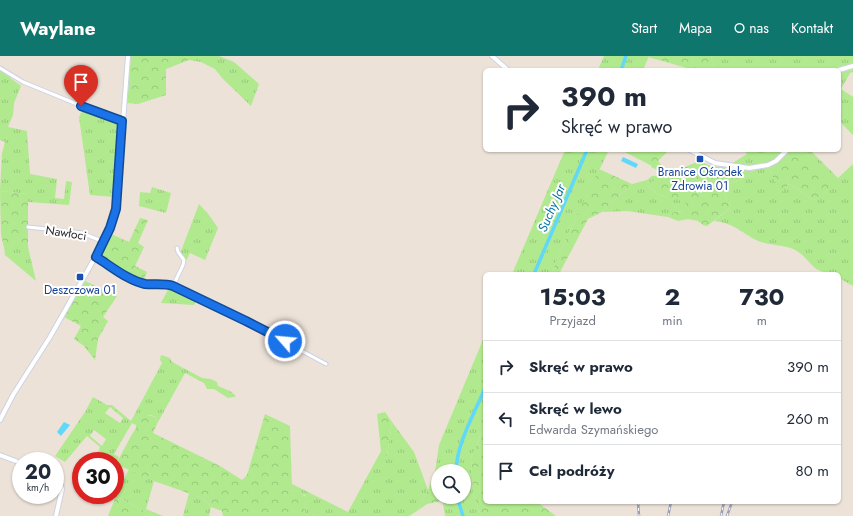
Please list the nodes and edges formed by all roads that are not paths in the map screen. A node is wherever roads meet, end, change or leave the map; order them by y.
1 (128, 56) edge
2 (492, 56) edge
3 (853, 66) edge
4 (0, 68) edge
5 (506, 68) edge
6 (841, 69) edge
7 (122, 121) junction
8 (694, 152) edge
9 (785, 152) edge
10 (28, 227) dead end
11 (104, 242) junction
12 (177, 248) dead end
13 (96, 257) junction
14 (173, 286) junction
15 (326, 364) dead end
16 (0, 420) edge
17 (0, 455) edge
18 (12, 460) edge
19 (59, 504) edge
20 (56, 516) edge

1 - 7 street
2 - 5 street
3 - 6 street
4 - 7 street
7 - 11 street
8 - 9 street
10 - 11 street, Nawłoci
11 - 13 street
12 - 14 street
13 - 14 street
13 - 16 street
14 - 15 street
17 - 18 street
19 - 20 street

